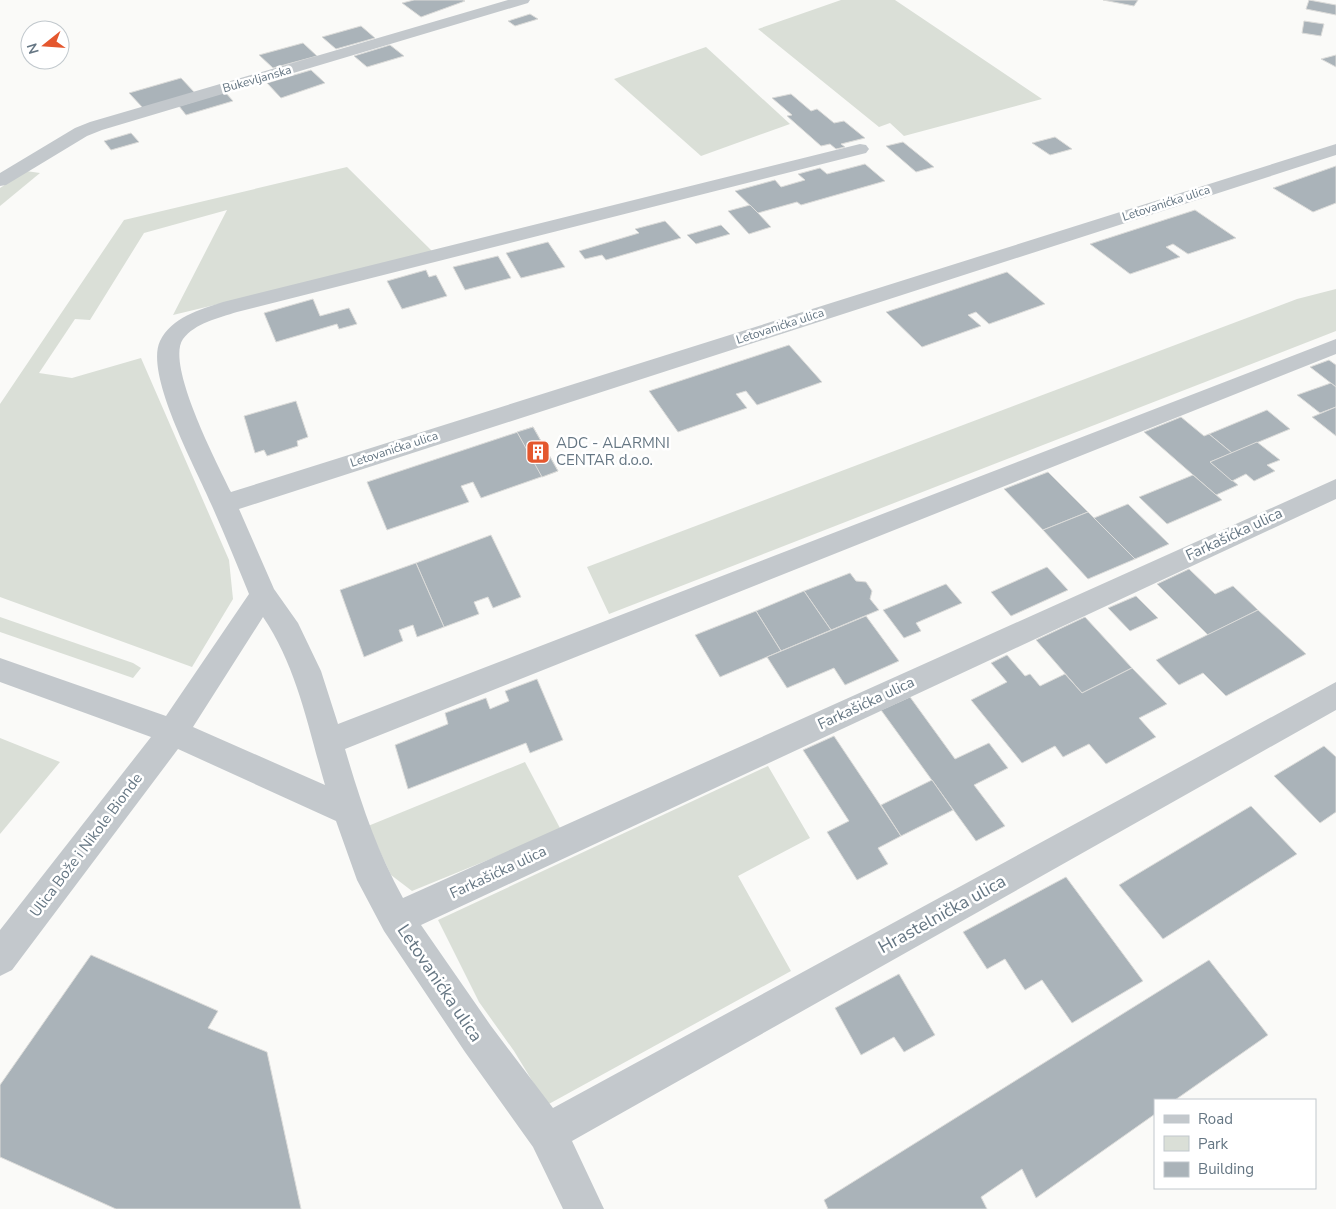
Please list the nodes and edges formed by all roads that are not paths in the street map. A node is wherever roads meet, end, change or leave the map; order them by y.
1 (523, 0) edge
2 (860, 148) dead end
3 (1336, 148) edge
4 (0, 181) edge
5 (1336, 346) edge
6 (1336, 488) edge
7 (224, 504) junction
8 (263, 595) junction
9 (0, 670) edge
10 (1336, 695) edge
11 (173, 732) junction
12 (328, 742) junction
13 (348, 811) junction
14 (396, 918) junction
15 (0, 958) edge
16 (547, 1133) junction
17 (584, 1209) edge

1 - 4 street, Bukevljanska
2 - 7 street, Letovanićka ulica
3 - 7 street, Letovanićka ulica
5 - 12 street
6 - 14 street, Farkašićka ulica
7 - 8 street, Letovanićka ulica
8 - 11 street, Ulica Bože i Nikole Bionde
8 - 12 street, Letovanićka ulica
9 - 11 street
10 - 16 street, Hrastelnička ulica
11 - 13 street
11 - 15 street, Ulica Bože i Nikole Bionde
12 - 13 street, Letovanićka ulica
13 - 14 street, Letovanićka ulica
14 - 16 street, Letovanićka ulica
16 - 17 street, Letovanićka ulica

